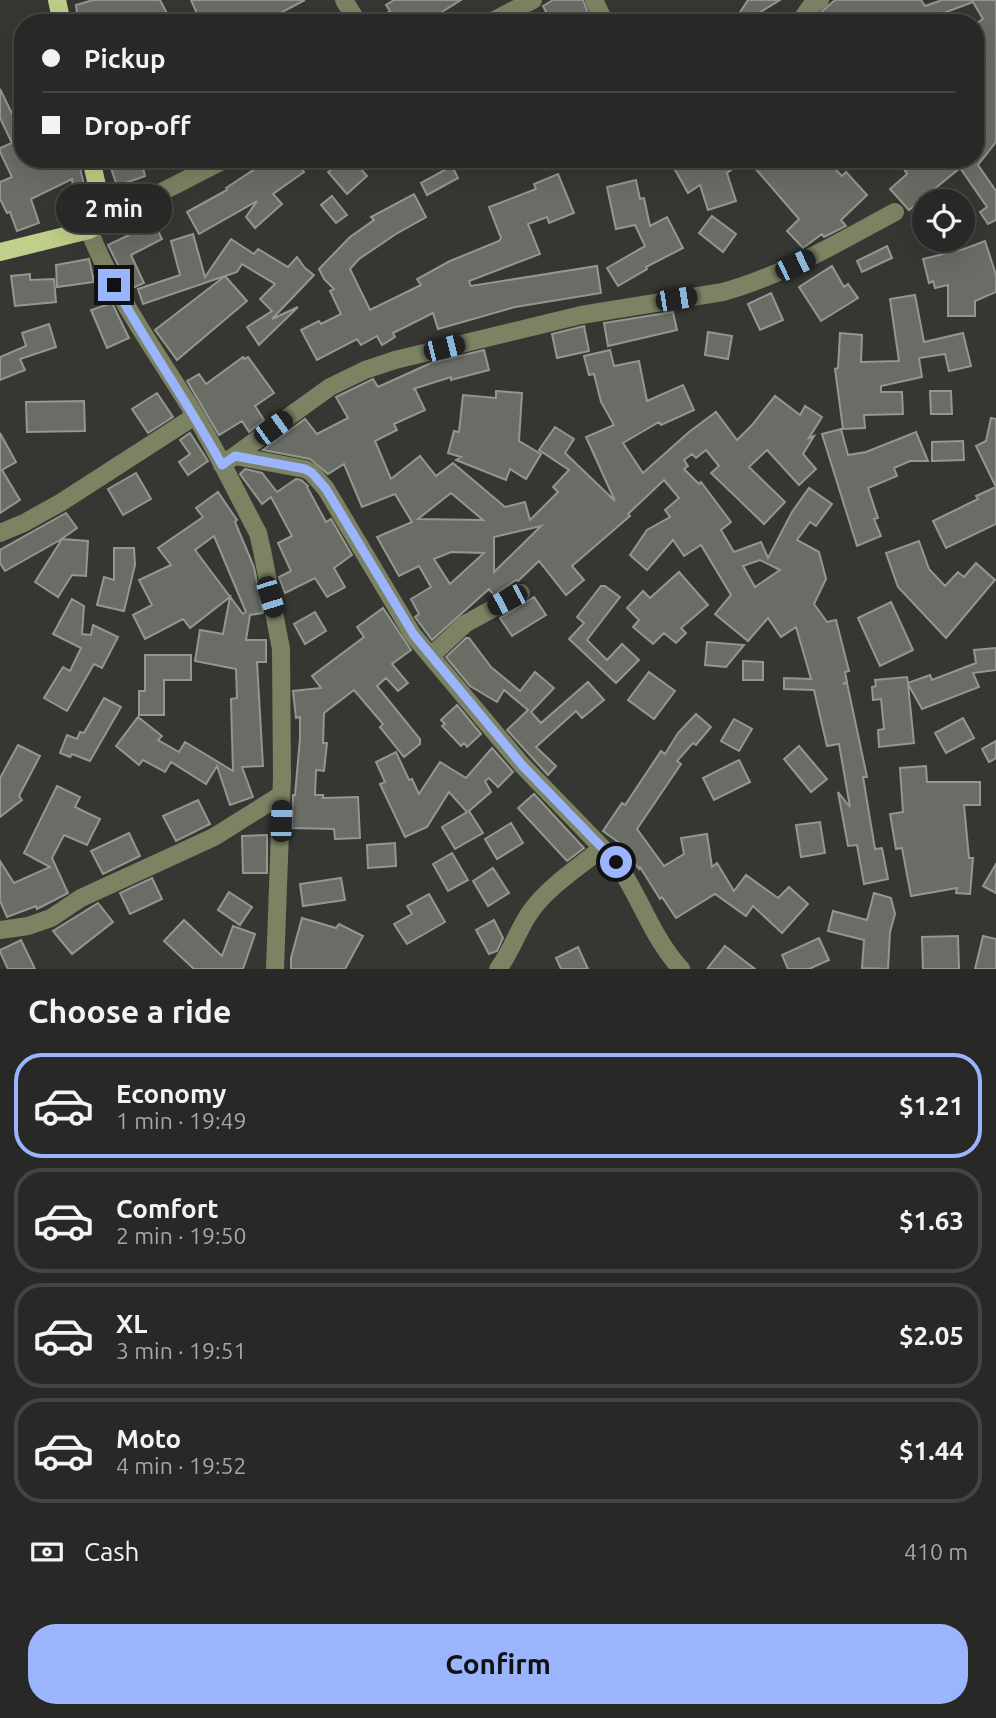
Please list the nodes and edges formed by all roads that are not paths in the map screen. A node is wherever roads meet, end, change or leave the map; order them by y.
1 (533, 0) edge
2 (820, 0) edge
3 (506, 14) edge
4 (805, 14) edge
5 (93, 168) edge
6 (209, 168) edge
7 (895, 212) dead end
8 (106, 221) junction
9 (89, 230) junction
10 (0, 253) edge
11 (195, 416) junction
12 (228, 460) junction
13 (0, 533) edge
14 (521, 593) dead end
15 (431, 656) junction
16 (281, 795) junction
17 (602, 848) junction
18 (0, 930) edge
19 (275, 969) edge
20 (498, 969) edge
21 (681, 969) edge

1 - 3 street
2 - 4 street
5 - 8 main road
6 - 8 street
7 - 12 street
8 - 9 main road
9 - 10 main road
9 - 11 street
11 - 12 street
11 - 13 street
12 - 15 street
12 - 16 street
14 - 15 street
15 - 17 street
16 - 18 street
16 - 19 street
17 - 20 street
17 - 21 street

